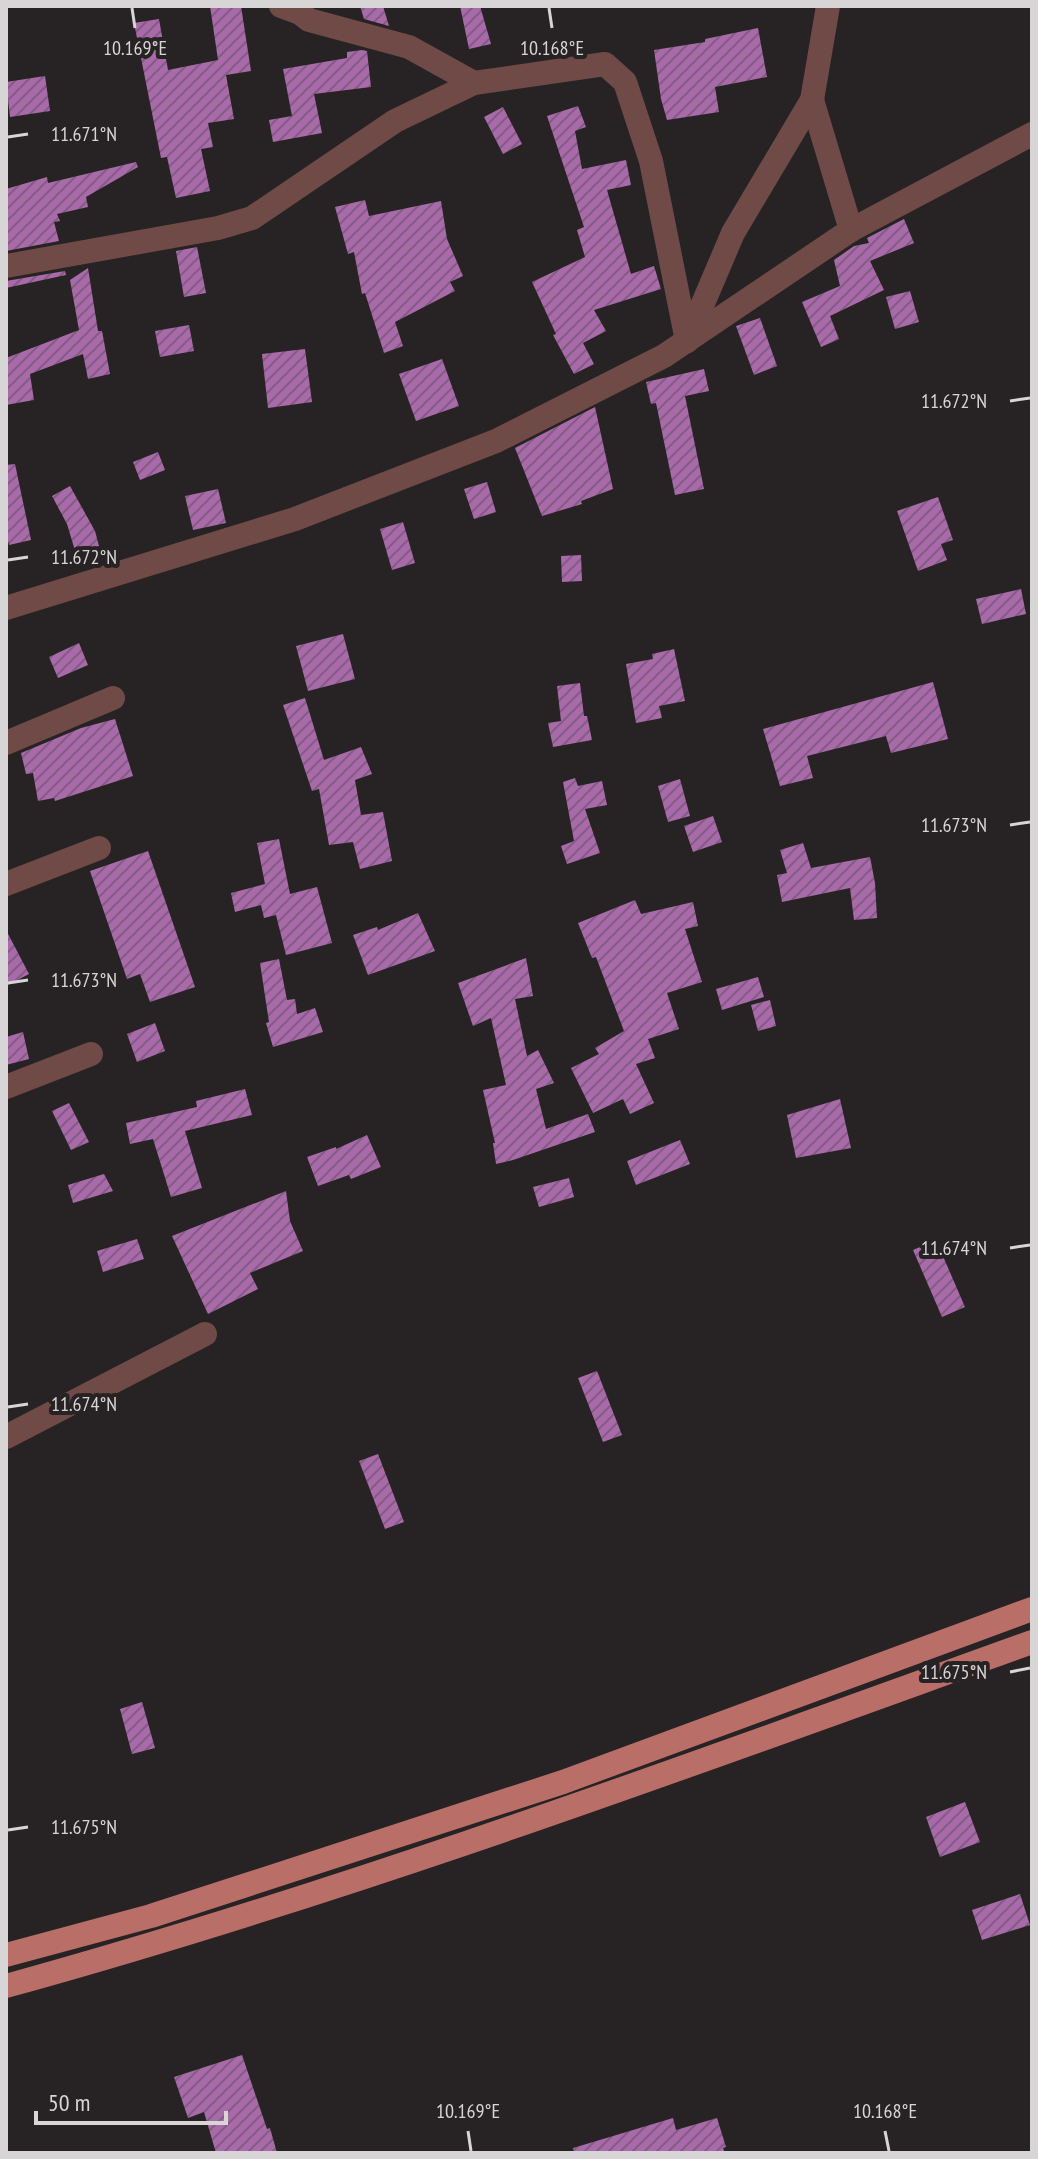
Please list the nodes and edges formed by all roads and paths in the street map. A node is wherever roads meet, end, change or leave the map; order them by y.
1 (281, 6) edge
2 (828, 6) edge
3 (474, 83) junction
4 (812, 100) junction
5 (1032, 134) edge
6 (851, 230) junction
7 (6, 266) edge
8 (687, 341) junction
9 (6, 608) edge
10 (113, 698) dead end
11 (6, 743) edge
12 (99, 848) dead end
13 (6, 884) edge
14 (91, 1054) dead end
15 (6, 1087) edge
16 (205, 1334) dead end
17 (6, 1437) edge
18 (1032, 1609) edge
19 (1032, 1642) edge
20 (6, 1955) edge
21 (6, 1986) edge

1 - 3 street
2 - 4 street
3 - 7 street
3 - 8 street
4 - 6 street
4 - 8 street
5 - 6 street
6 - 8 street
8 - 9 street
10 - 11 street
12 - 13 street
14 - 15 street
16 - 17 street
18 - 20 main road
19 - 21 main road

